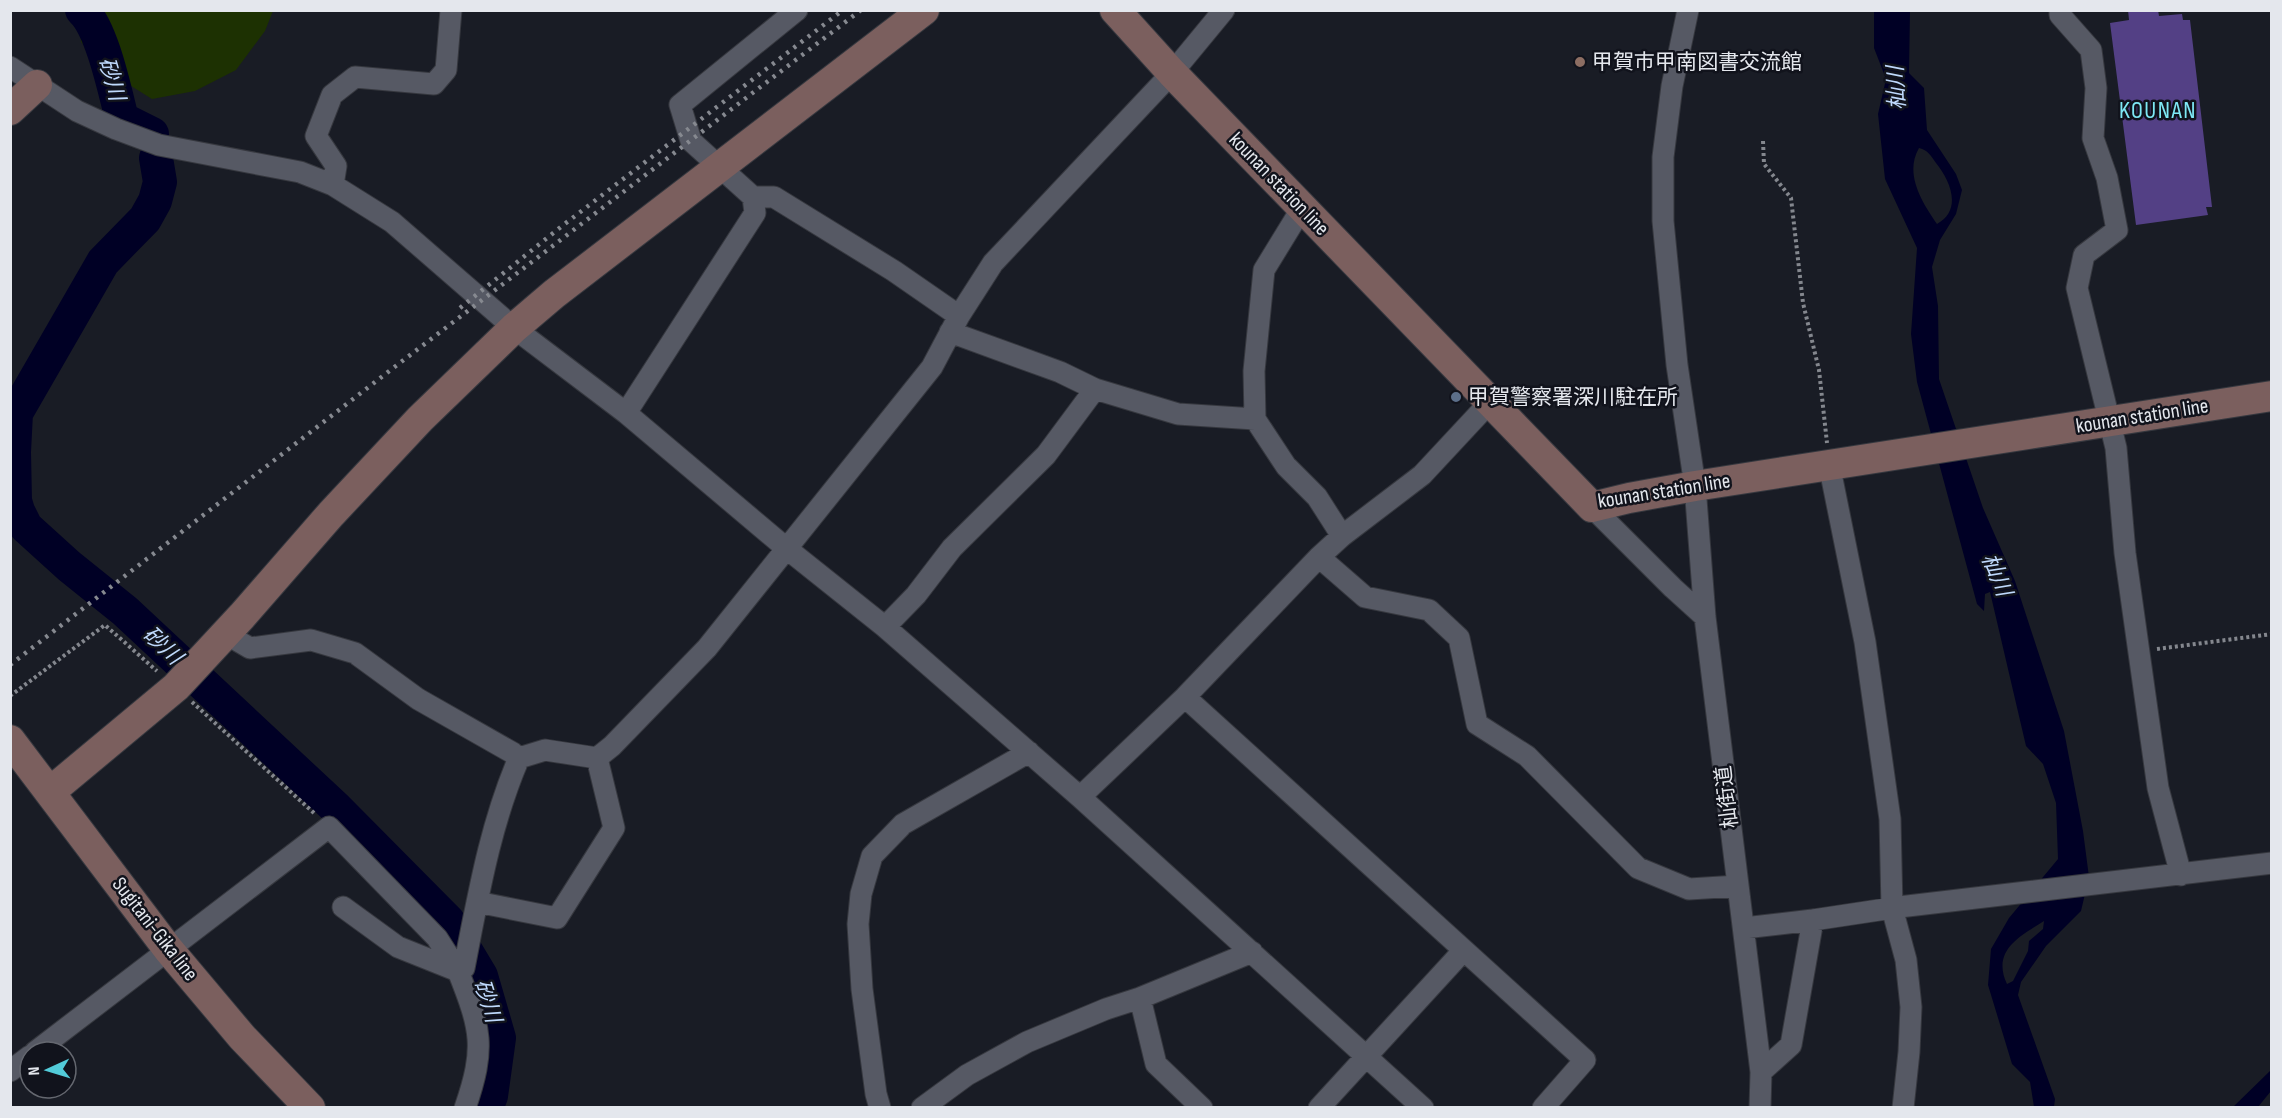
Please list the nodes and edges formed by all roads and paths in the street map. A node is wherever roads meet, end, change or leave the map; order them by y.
1 (451, 10) edge
2 (797, 10) edge
3 (924, 10) edge
4 (1115, 10) edge
5 (1224, 10) edge
6 (1688, 10) edge
7 (2060, 10) edge
8 (10, 67) edge
9 (1172, 73) junction
10 (37, 85) junction
11 (10, 110) edge
12 (1763, 141) dead end
13 (720, 167) junction
14 (333, 185) junction
15 (753, 197) junction
16 (1302, 208) junction
17 (954, 324) junction
18 (514, 328) junction
19 (1095, 389) junction
20 (2271, 396) edge
21 (1490, 402) junction
22 (626, 413) junction
23 (1256, 419) junction
24 (2098, 423) junction
25 (1838, 463) junction
26 (1695, 486) junction
27 (1592, 507) junction
28 (1342, 536) junction
29 (786, 548) junction
30 (1319, 557) junction
31 (1705, 617) junction
32 (885, 627) junction
33 (226, 634) junction
34 (2271, 634) edge
35 (2139, 652) junction
36 (1185, 697) junction
37 (10, 740) edge
38 (1029, 752) junction
39 (519, 758) junction
40 (597, 758) junction
41 (50, 792) junction
42 (1080, 796) junction
43 (2271, 863) edge
44 (2181, 875) junction
45 (1738, 886) junction
46 (477, 902) junction
47 (343, 907) dead end
48 (1895, 907) junction
49 (1813, 920) junction
50 (1744, 927) junction
51 (168, 949) junction
52 (1252, 951) junction
53 (1462, 951) junction
54 (461, 969) junction
55 (1140, 998) junction
56 (50, 1040) edge
57 (1368, 1056) junction
58 (1761, 1072) junction
59 (310, 1107) edge
60 (465, 1107) edge
61 (880, 1107) edge
62 (922, 1107) edge
63 (1202, 1107) edge
64 (1319, 1107) edge
65 (1423, 1107) edge
66 (1542, 1107) edge
67 (1760, 1107) edge
68 (1903, 1107) edge

1 - 14 street
2 - 13 street
3 - 13 main road
4 - 9 main road, kounan station line
5 - 9 street
6 - 26 street, 杣街道
7 - 24 street
8 - 10 street
9 - 16 main road, kounan station line
9 - 17 street
10 - 11 main road
10 - 14 street
12 - 25 path
13 - 15 street
13 - 18 main road
14 - 18 street
15 - 17 street
15 - 22 street
16 - 21 main road, kounan station line
16 - 23 street
17 - 19 street
17 - 29 street
18 - 22 street
18 - 33 main road
19 - 23 street
19 - 32 street
20 - 24 main road, kounan station line
21 - 27 main road, kounan station line
21 - 28 street
22 - 29 street
23 - 28 street
24 - 25 main road, kounan station line
24 - 35 street
25 - 26 main road, kounan station line
25 - 48 street
26 - 27 main road, kounan station line
26 - 31 street, 杣街道
27 - 31 street
28 - 30 street
29 - 32 street
29 - 40 street
30 - 36 street
30 - 45 street
31 - 45 street, 杣街道
32 - 38 street
33 - 39 street
33 - 41 main road
34 - 35 path
35 - 44 street
36 - 42 street
36 - 53 street
37 - 41 main road, Sugitani-Gika line
38 - 42 street
38 - 61 street
39 - 40 street
39 - 46 street
40 - 46 street
41 - 51 main road, Sugitani-Gika line
42 - 52 street
43 - 44 street
44 - 48 street
45 - 50 street, 杣街道
46 - 54 street
47 - 54 street
48 - 49 street
48 - 68 street
49 - 50 street
49 - 58 street
50 - 58 street, 杣街道
51 - 54 street
51 - 56 street
51 - 59 main road, Sugitani-Gika line
52 - 55 street
52 - 57 street
53 - 57 street
53 - 66 street
54 - 60 street
55 - 62 street
55 - 63 street
57 - 64 street
57 - 65 street
58 - 67 street, 杣街道

